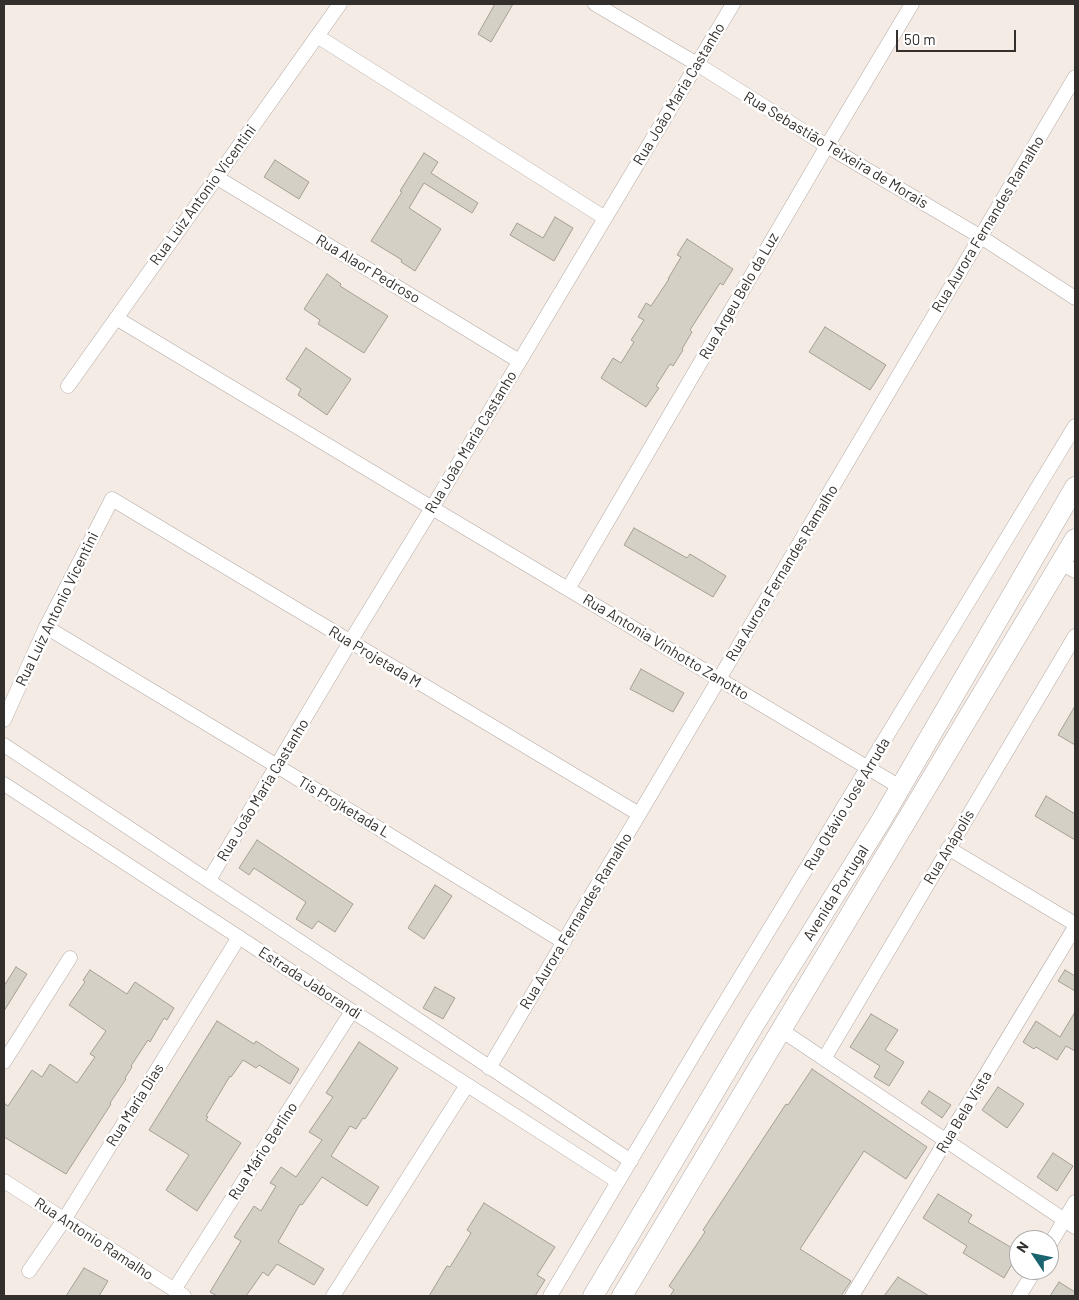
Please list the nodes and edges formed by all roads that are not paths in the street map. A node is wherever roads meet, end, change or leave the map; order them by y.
1 (340, 4) edge
2 (595, 4) edge
3 (733, 4) edge
4 (912, 4) edge
5 (317, 36) junction
6 (697, 64) junction
7 (1075, 77) edge
8 (827, 146) junction
9 (216, 177) junction
10 (605, 218) junction
11 (980, 237) junction
12 (1075, 298) edge
13 (116, 318) junction
14 (520, 361) junction
15 (68, 386) dead end
16 (1075, 426) edge
17 (1075, 487) edge
18 (112, 499) joint
19 (432, 508) junction
20 (1075, 539) edge
21 (1068, 567) edge
22 (568, 589) junction
23 (46, 627) junction
24 (1075, 636) edge
25 (350, 642) junction
26 (719, 679) junction
27 (4, 720) edge
28 (4, 745) edge
29 (277, 766) junction
30 (869, 768) junction
31 (4, 784) edge
32 (900, 787) junction
33 (639, 814) junction
34 (948, 848) junction
35 (210, 880) junction
36 (1075, 926) edge
37 (239, 936) junction
38 (564, 942) junction
39 (70, 958) dead end
40 (352, 1011) junction
41 (781, 1030) junction
42 (824, 1059) junction
43 (4, 1062) edge
44 (489, 1068) junction
45 (467, 1085) junction
46 (947, 1141) junction
47 (631, 1161) junction
48 (4, 1181) edge
49 (618, 1181) junction
50 (1075, 1202) edge
51 (64, 1220) junction
52 (1070, 1224) edge
53 (1059, 1236) edge
54 (29, 1271) dead end
55 (1029, 1280) edge
56 (179, 1293) edge
57 (627, 1295) edge
58 (333, 1296) edge
59 (550, 1296) edge
60 (593, 1296) edge
61 (852, 1296) edge
62 (1019, 1296) edge

1 - 5 street, Rua Luiz Antonio Vicentini
2 - 6 street, Rua Sebastião Teixeira de Morais
3 - 6 street, Rua João Maria Castanho
4 - 8 street, Rua Argeu Belo da Luz
5 - 9 street, Rua Luiz Antonio Vicentini
5 - 10 street
6 - 8 street, Rua Sebastião Teixeira de Morais
6 - 10 street, Rua João Maria Castanho
7 - 11 street, Rua Aurora Fernandes Ramalho
8 - 11 street, Rua Sebastião Teixeira de Morais
8 - 22 street, Rua Argeu Belo da Luz
9 - 13 street, Rua Luiz Antonio Vicentini
9 - 14 street, Rua Alaor Pedroso
10 - 14 street, Rua João Maria Castanho
11 - 12 street, Rua Sebastião Teixeira de Morais
11 - 26 street, Rua Aurora Fernandes Ramalho
13 - 15 street, Rua Luiz Antonio Vicentini
13 - 19 street, Rua Antonia Vinhotto Zanotto
14 - 19 street, Rua João Maria Castanho
16 - 30 street, Rua Otávio José Arruda
17 - 32 main road, Avenida Portugal
18 - 23 street, Rua Luiz Antonio Vicentini
18 - 25 street, Rua Projetada M
19 - 22 street, Rua Antonia Vinhotto Zanotto
19 - 25 street, Rua João Maria Castanho
20 - 21 main road, Avenida Portugal
21 - 41 main road, Avenida Portugal
22 - 26 street, Rua Antonia Vinhotto Zanotto
23 - 27 street, Rua Luiz Antonio Vicentini
23 - 29 street, Tis Projketada L
24 - 34 street, Rua Anápolis
25 - 29 street, Rua João Maria Castanho
25 - 33 street, Rua Projetada M
26 - 30 street, Rua Antonia Vinhotto Zanotto
26 - 33 street, Rua Aurora Fernandes Ramalho
28 - 35 street
29 - 35 street, Rua João Maria Castanho
29 - 38 street, Tis Projketada L
30 - 32 street, Rua Antonia Vinhotto Zanotto
30 - 47 street, Rua Otávio José Arruda
31 - 37 street, Estrada Jaborandi
32 - 60 main road, Avenida Portugal
33 - 38 street, Rua Aurora Fernandes Ramalho
34 - 36 street
34 - 42 street, Rua Anápolis
35 - 44 street
36 - 46 street, Rua Bela Vista
37 - 40 street, Estrada Jaborandi
37 - 51 street, Rua Maria Dias
38 - 44 street, Rua Aurora Fernandes Ramalho
39 - 43 street
40 - 45 street, Estrada Jaborandi
40 - 56 street, Rua Mário Berlino
41 - 42 street
41 - 57 main road, Avenida Portugal
42 - 46 street
44 - 47 street
45 - 49 street, Estrada Jaborandi
45 - 58 street
46 - 52 street
46 - 61 street, Rua Bela Vista
47 - 49 street, Rua Otávio José Arruda
48 - 51 street, Rua Antonio Ramalho
49 - 59 street, Rua Otávio José Arruda
50 - 52 street
51 - 54 street, Rua Maria Dias
51 - 56 street, Rua Antonio Ramalho
52 - 53 street
55 - 62 street

